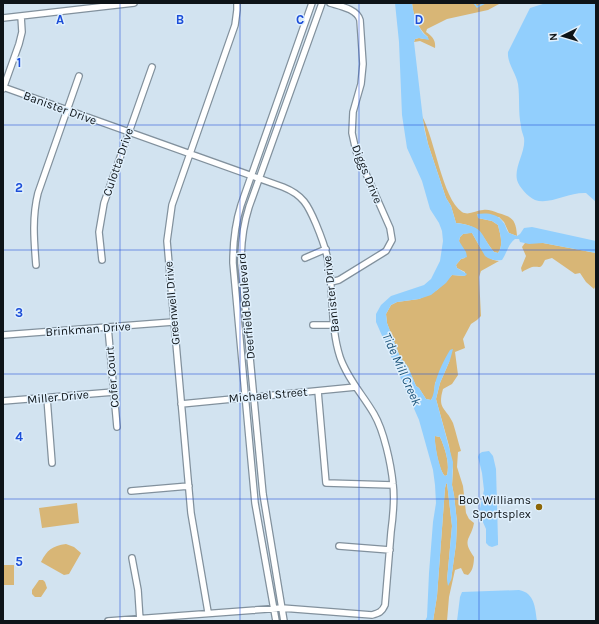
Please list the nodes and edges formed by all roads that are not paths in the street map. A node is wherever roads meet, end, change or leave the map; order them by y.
1 (134, 3) edge
2 (237, 3) edge
3 (312, 3) edge
4 (322, 3) edge
5 (330, 3) edge
6 (21, 16) junction
7 (3, 18) edge
8 (152, 67) dead end
9 (79, 76) dead end
10 (3, 88) edge
11 (66, 111) junction
12 (128, 132) junction
13 (190, 154) junction
14 (250, 176) junction
15 (259, 179) junction
16 (326, 249) junction
17 (305, 258) dead end
18 (102, 260) dead end
19 (36, 265) dead end
20 (331, 282) junction
21 (173, 322) junction
22 (334, 324) junction
23 (313, 325) dead end
24 (108, 327) junction
25 (3, 335) edge
26 (356, 387) junction
27 (318, 391) junction
28 (114, 392) junction
29 (254, 396) junction
30 (246, 397) junction
31 (47, 398) junction
32 (3, 401) edge
33 (181, 404) junction
34 (117, 427) dead end
35 (52, 463) dead end
36 (393, 485) junction
37 (189, 486) junction
38 (131, 491) dead end
39 (339, 546) dead end
40 (390, 550) junction
41 (132, 558) dead end
42 (274, 608) junction
43 (282, 608) junction
44 (208, 612) junction
45 (356, 614) junction
46 (108, 620) edge
47 (140, 620) edge
48 (276, 621) edge
49 (284, 621) edge
50 (357, 621) edge

1 - 6 street
2 - 13 street, Greenwell Drive
3 - 14 street, Deerfield Boulevard
4 - 15 street, Deerfield Boulevard
5 - 20 street, Diggs Drive
6 - 7 street
6 - 10 street
8 - 12 street, Culotta Drive
9 - 11 street
10 - 11 street, Banister Drive
11 - 12 street, Banister Drive
11 - 19 street
12 - 13 street, Banister Drive
12 - 18 street, Culotta Drive
13 - 14 street, Banister Drive
13 - 21 street, Greenwell Drive
14 - 15 street, Banister Drive
14 - 30 street, Deerfield Boulevard
15 - 16 street, Banister Drive
15 - 29 street, Deerfield Boulevard
16 - 17 street
16 - 20 street, Banister Drive
20 - 22 street, Banister Drive
21 - 24 street, Brinkman Drive
21 - 33 street, Greenwell Drive
22 - 23 street
22 - 26 street, Banister Drive
24 - 25 street, Brinkman Drive
24 - 28 street, Cofer Court
26 - 27 street, Michael Street
26 - 36 street, Banister Drive
27 - 29 street, Michael Street
27 - 36 street
28 - 31 street, Miller Drive
28 - 34 street, Cofer Court
29 - 30 street, Michael Street
29 - 43 street, Deerfield Boulevard
30 - 33 street, Michael Street
30 - 42 street, Deerfield Boulevard
31 - 32 street, Miller Drive
31 - 35 street
33 - 37 street, Greenwell Drive
36 - 40 street, Banister Drive
37 - 38 street
37 - 44 street, Greenwell Drive
39 - 40 street
40 - 45 street, Banister Drive
41 - 47 street
42 - 43 street
42 - 44 street
42 - 48 street, Deerfield Boulevard
43 - 45 street
43 - 49 street, Deerfield Boulevard
44 - 47 street
45 - 50 street
46 - 47 street

